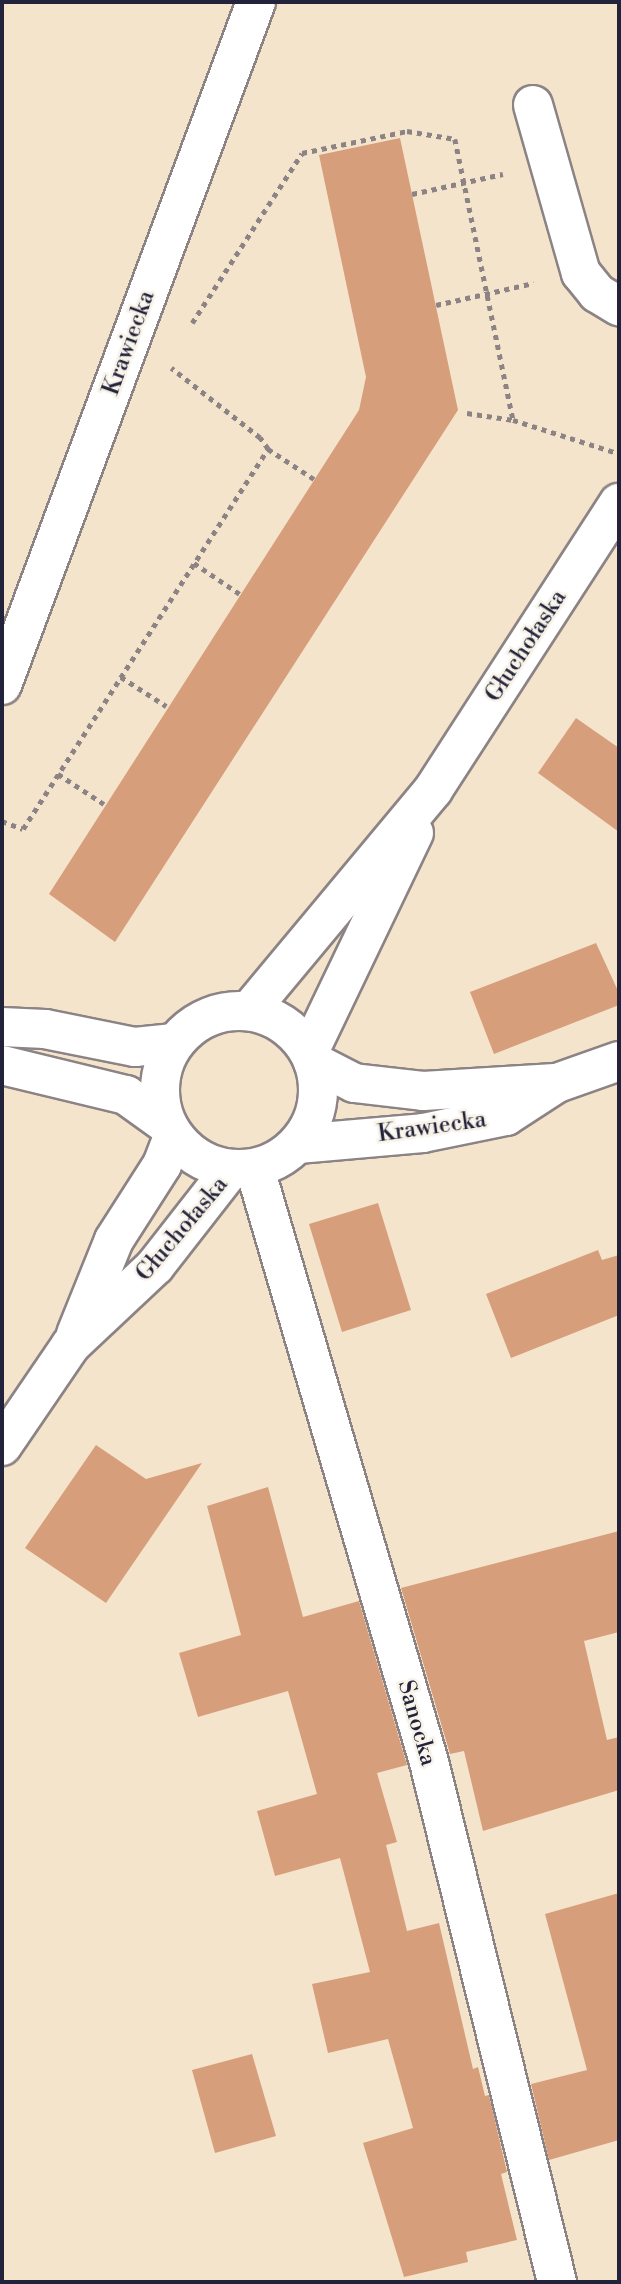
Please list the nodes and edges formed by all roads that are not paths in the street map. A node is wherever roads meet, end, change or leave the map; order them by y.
1 (256, 2) edge
2 (533, 105) dead end
3 (619, 306) edge
4 (619, 503) edge
5 (2, 685) edge
6 (433, 790) junction
7 (249, 1010) junction
8 (2, 1027) edge
9 (174, 1043) junction
10 (311, 1057) junction
11 (619, 1061) edge
12 (2, 1065) edge
13 (557, 1083) junction
14 (170, 1131) junction
15 (298, 1144) junction
16 (243, 1169) junction
17 (71, 1345) junction
18 (2, 1446) edge
19 (557, 2282) edge

1 - 5 street, Krawiecka
2 - 3 street
4 - 6 street, Głuchołaska
6 - 7 street, Głuchołaska
6 - 10 street, Głuchołaska
7 - 9 street
7 - 10 street
8 - 9 street
9 - 14 street
10 - 13 street, Krawiecka
10 - 15 street
11 - 13 street, Krawiecka
12 - 14 street
13 - 15 street, Krawiecka
14 - 16 street
14 - 17 street, Głuchołaska
15 - 16 street
16 - 17 street, Głuchołaska
16 - 19 street, Sanocka
17 - 18 street, Głuchołaska

